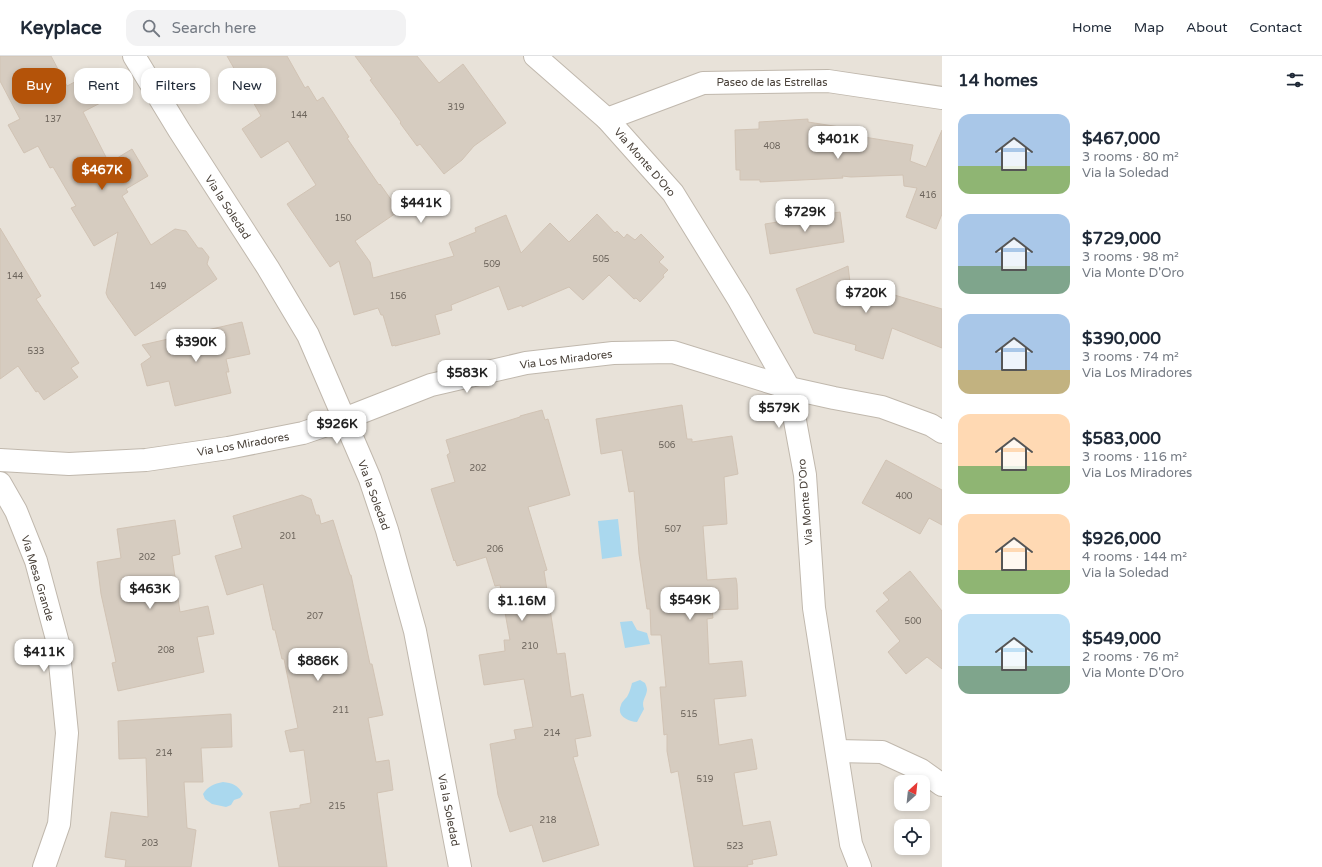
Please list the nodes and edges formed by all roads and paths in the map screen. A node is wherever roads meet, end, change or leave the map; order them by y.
1 (134, 56) edge
2 (535, 56) edge
3 (942, 98) edge
4 (607, 119) junction
5 (789, 388) junction
6 (344, 419) junction
7 (942, 432) edge
8 (0, 460) edge
9 (0, 482) edge
10 (837, 751) junction
11 (942, 785) edge
12 (44, 867) edge
13 (460, 867) edge
14 (860, 867) edge

1 - 6 street, Via la Soledad
2 - 4 street, Via Monte D'Oro
3 - 4 street, Paseo de las Estrellas
4 - 5 street, Via Monte D'Oro
5 - 6 street, Via Los Miradores
5 - 7 street, Via Los Miradores
5 - 10 street, Via Monte D'Oro
6 - 8 street, Via Los Miradores
6 - 13 street, Via la Soledad
9 - 12 street, Via Mesa Grande
10 - 11 street
10 - 14 street, Via Monte D'Oro

